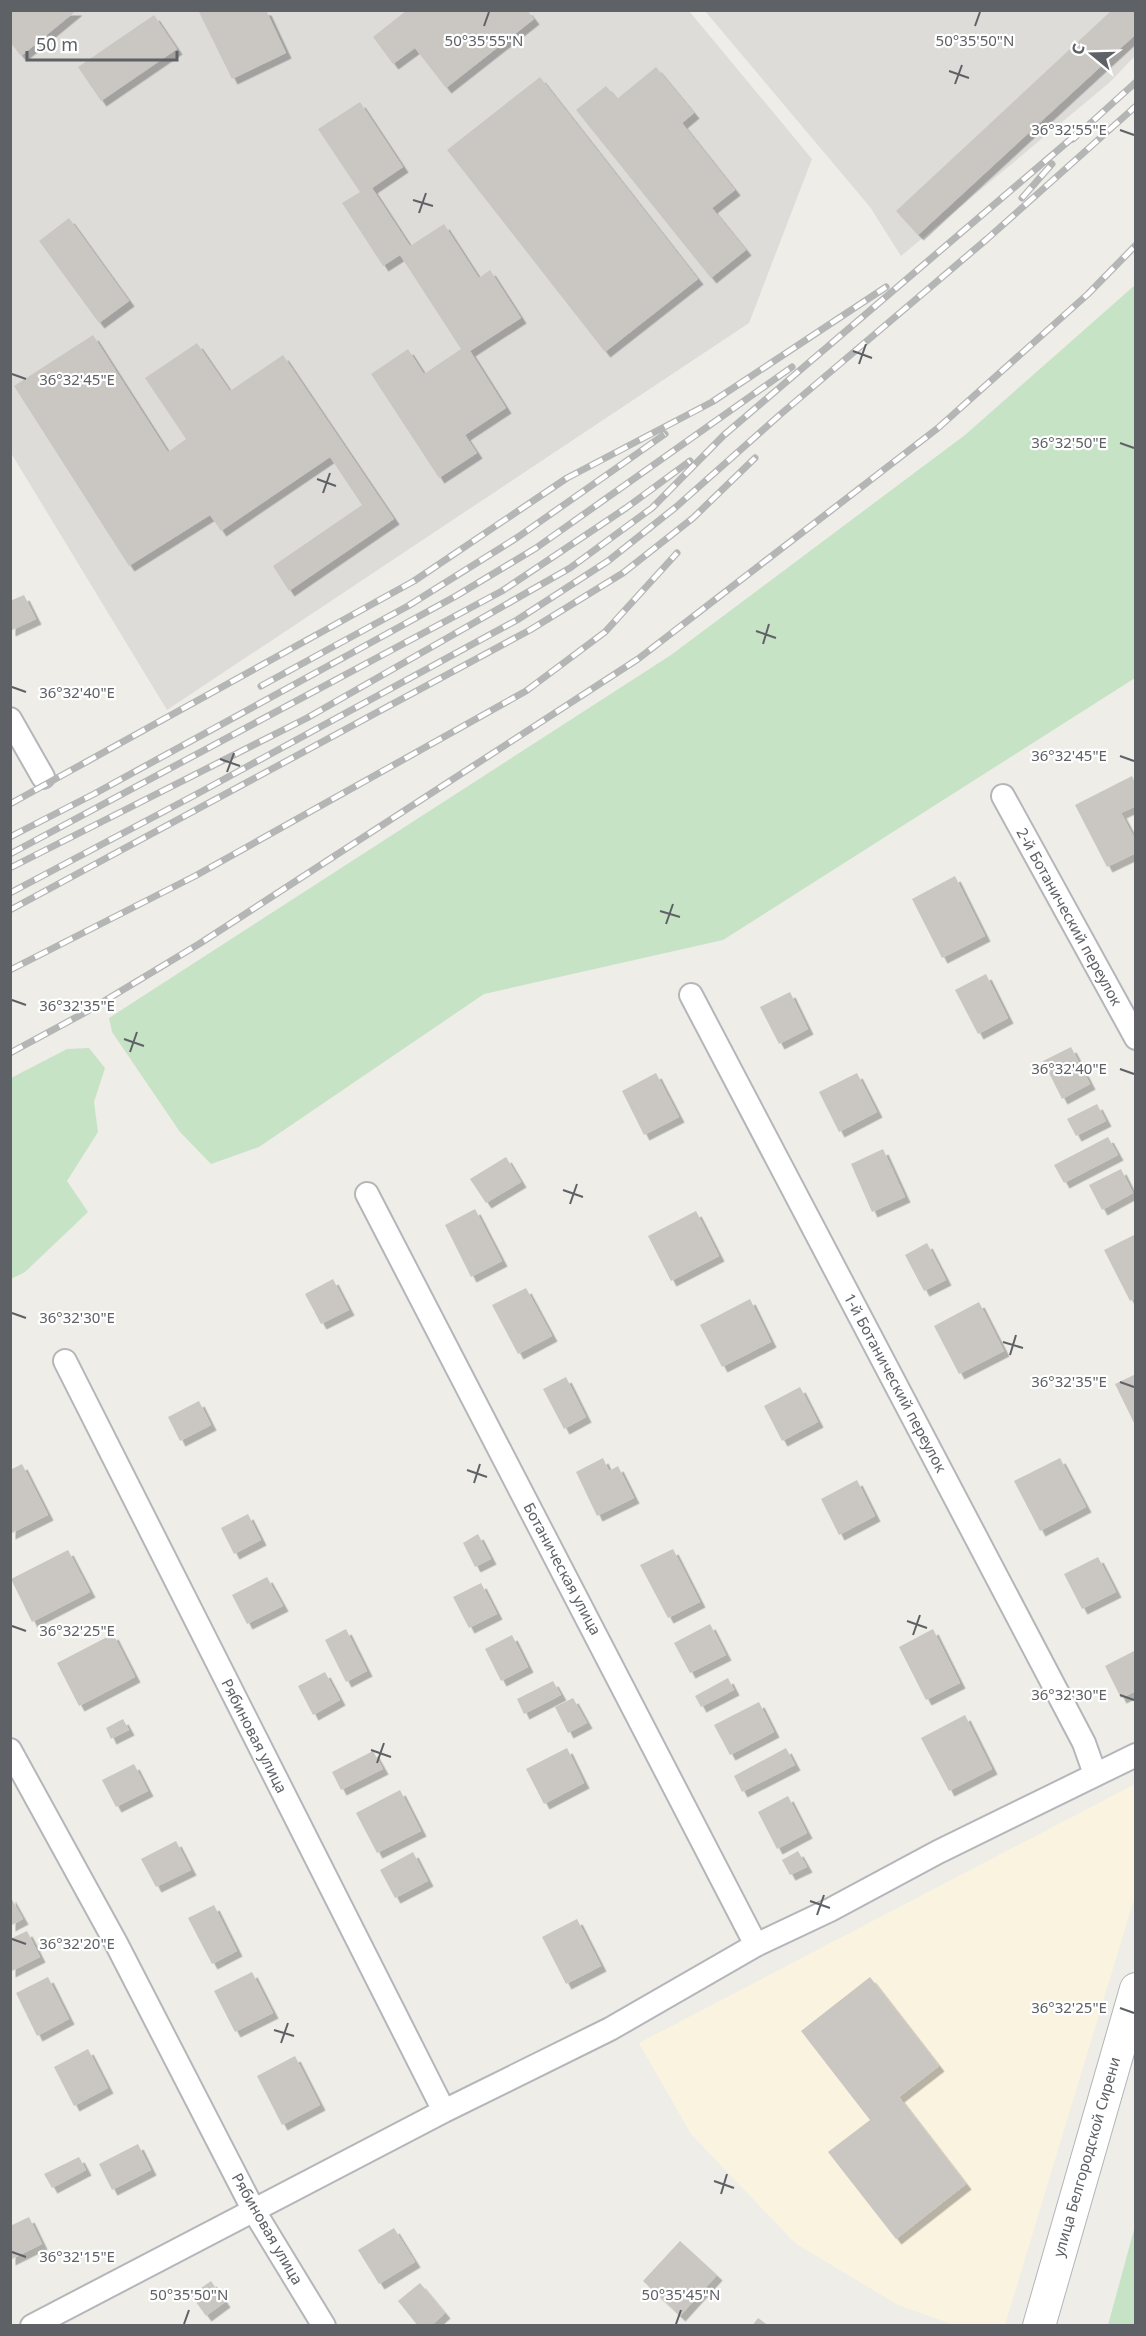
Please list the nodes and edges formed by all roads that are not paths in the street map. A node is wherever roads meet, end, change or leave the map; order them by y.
1 (10, 719) edge
2 (43, 777) dead end
3 (1003, 796) dead end
4 (691, 994) dead end
5 (1136, 1038) edge
6 (367, 1194) dead end
7 (65, 1361) dead end
8 (10, 1750) edge
9 (1136, 1755) edge
10 (1095, 1774) junction
11 (756, 1945) junction
12 (1136, 1989) edge
13 (444, 2111) junction
14 (254, 2211) junction
15 (32, 2325) edge
16 (324, 2325) edge
17 (1038, 2325) edge

1 - 2 street
3 - 5 street, 2-й Ботанический переулок
4 - 10 street, 1-й Ботанический переулок
6 - 11 street, Ботаническая улица
7 - 13 street, Рябиновая улица
8 - 14 street, Рябиновая улица
9 - 10 street
10 - 11 street
11 - 13 street
12 - 17 main road, улица Белгородской Сирени
13 - 14 street
14 - 15 street
14 - 16 street, Рябиновая улица

